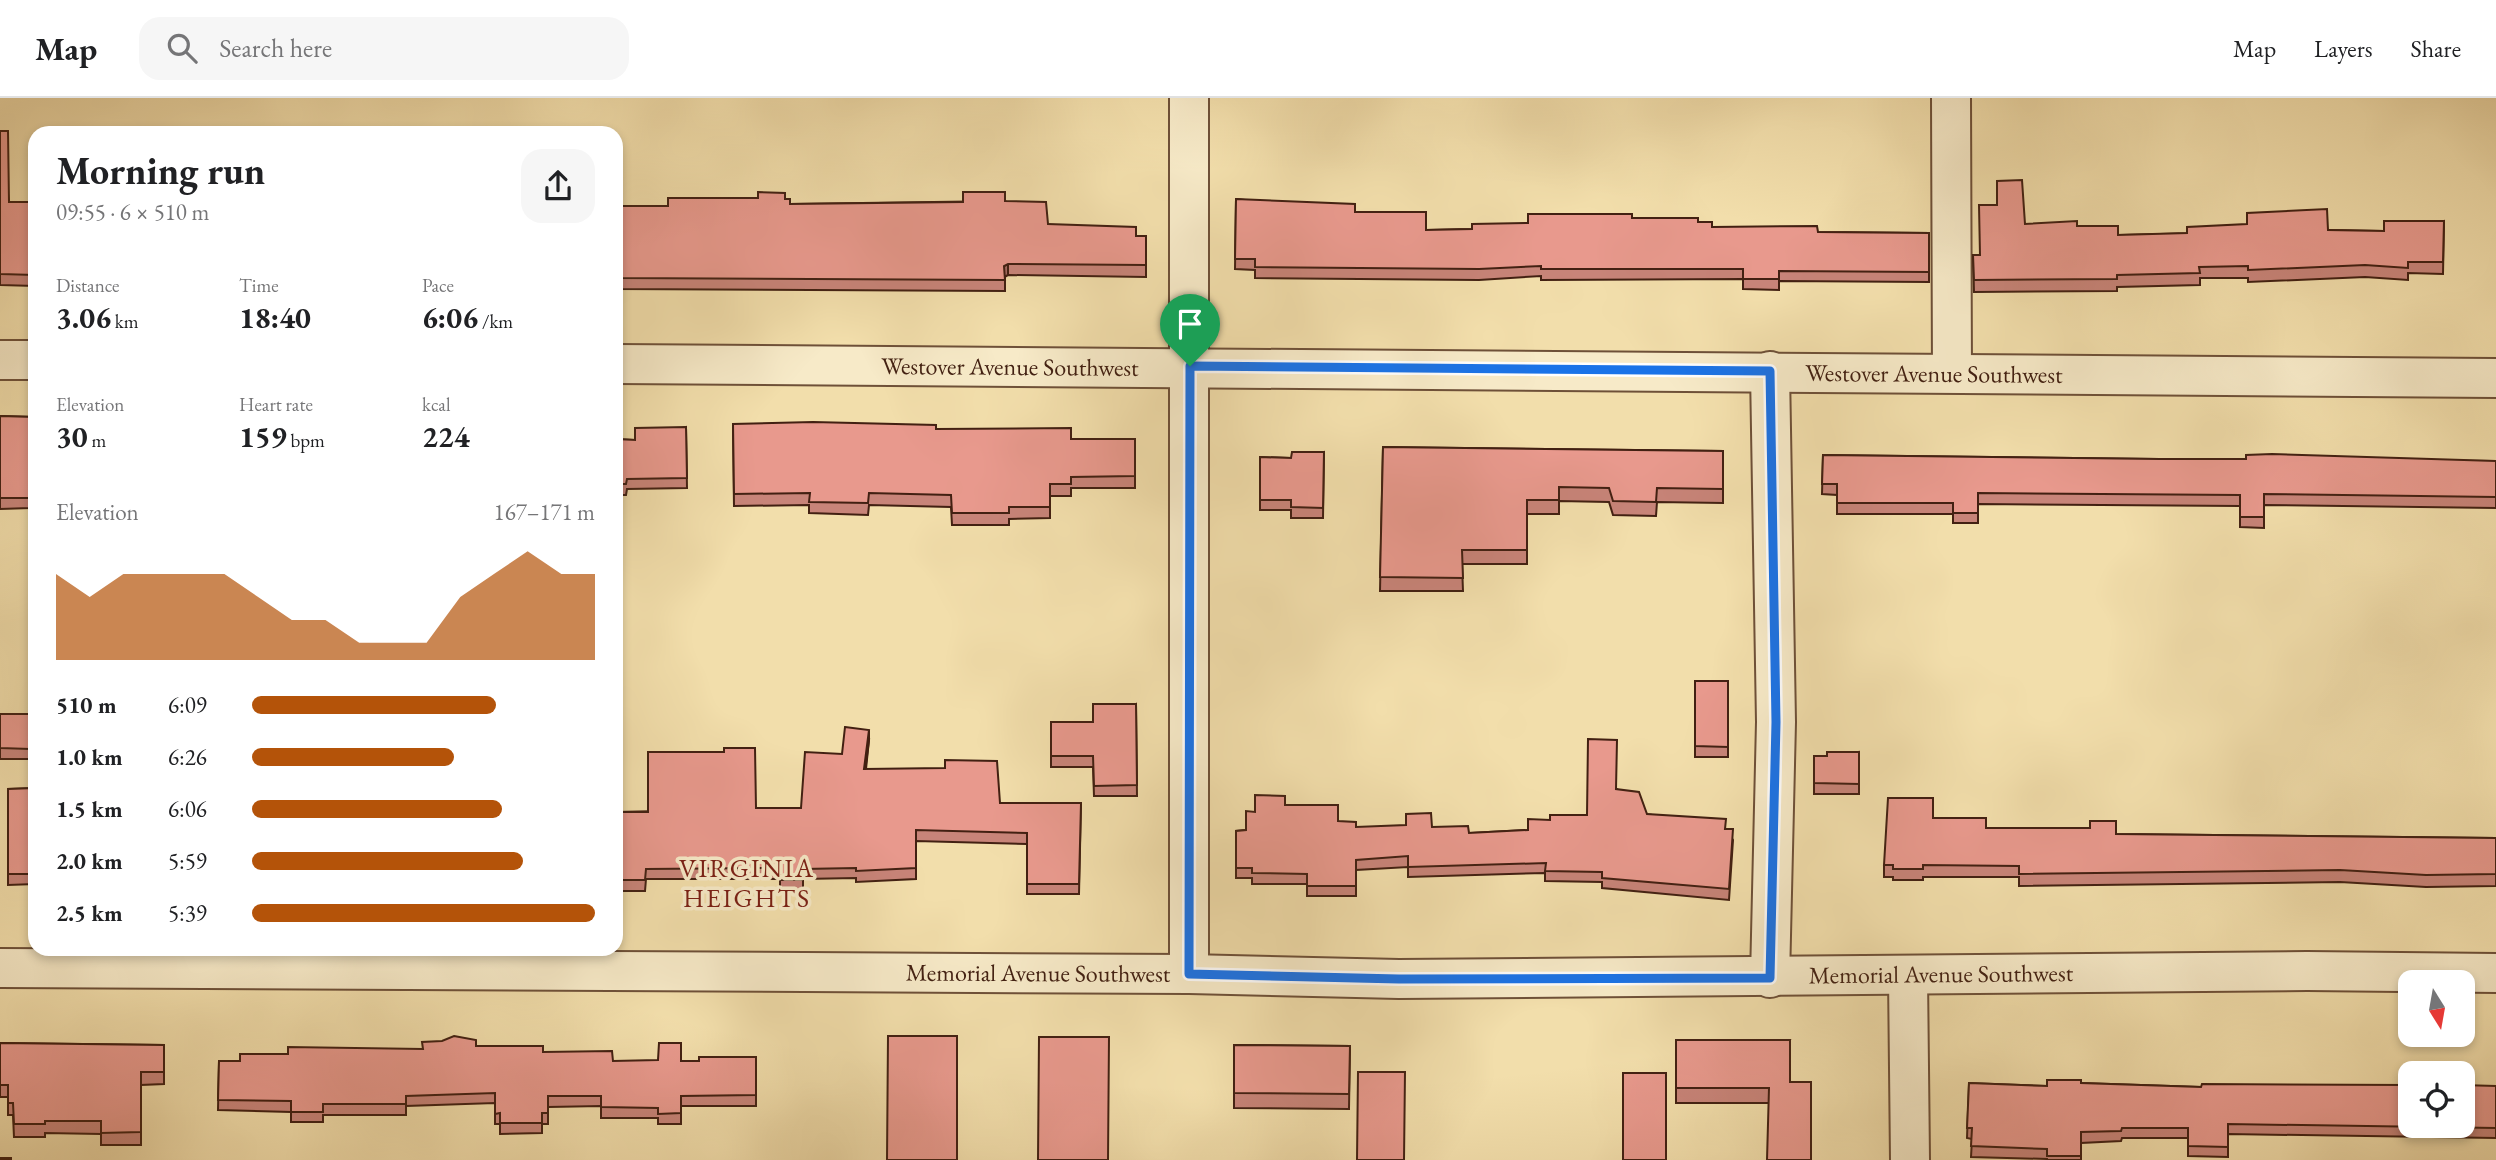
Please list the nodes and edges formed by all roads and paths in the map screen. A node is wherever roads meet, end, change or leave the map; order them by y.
1 (1189, 98) edge
2 (1951, 98) edge
3 (0, 360) edge
4 (28, 360) edge
5 (623, 364) edge
6 (1190, 366) junction
7 (1770, 371) junction
8 (1952, 373) junction
9 (2496, 378) edge
10 (0, 968) edge
11 (2496, 973) edge
12 (1189, 974) junction
13 (1908, 976) junction
14 (1770, 978) junction
15 (1910, 1160) edge

1 - 6 street
2 - 8 street
3 - 4 street
5 - 6 street, Westover Avenue Southwest
6 - 7 street, Westover Avenue Southwest
6 - 12 street
7 - 8 street, Westover Avenue Southwest
7 - 14 street
8 - 9 street, Westover Avenue Southwest
10 - 12 street, Memorial Avenue Southwest
11 - 13 street, Memorial Avenue Southwest
12 - 14 street, Memorial Avenue Southwest
13 - 14 street, Memorial Avenue Southwest
13 - 15 street

